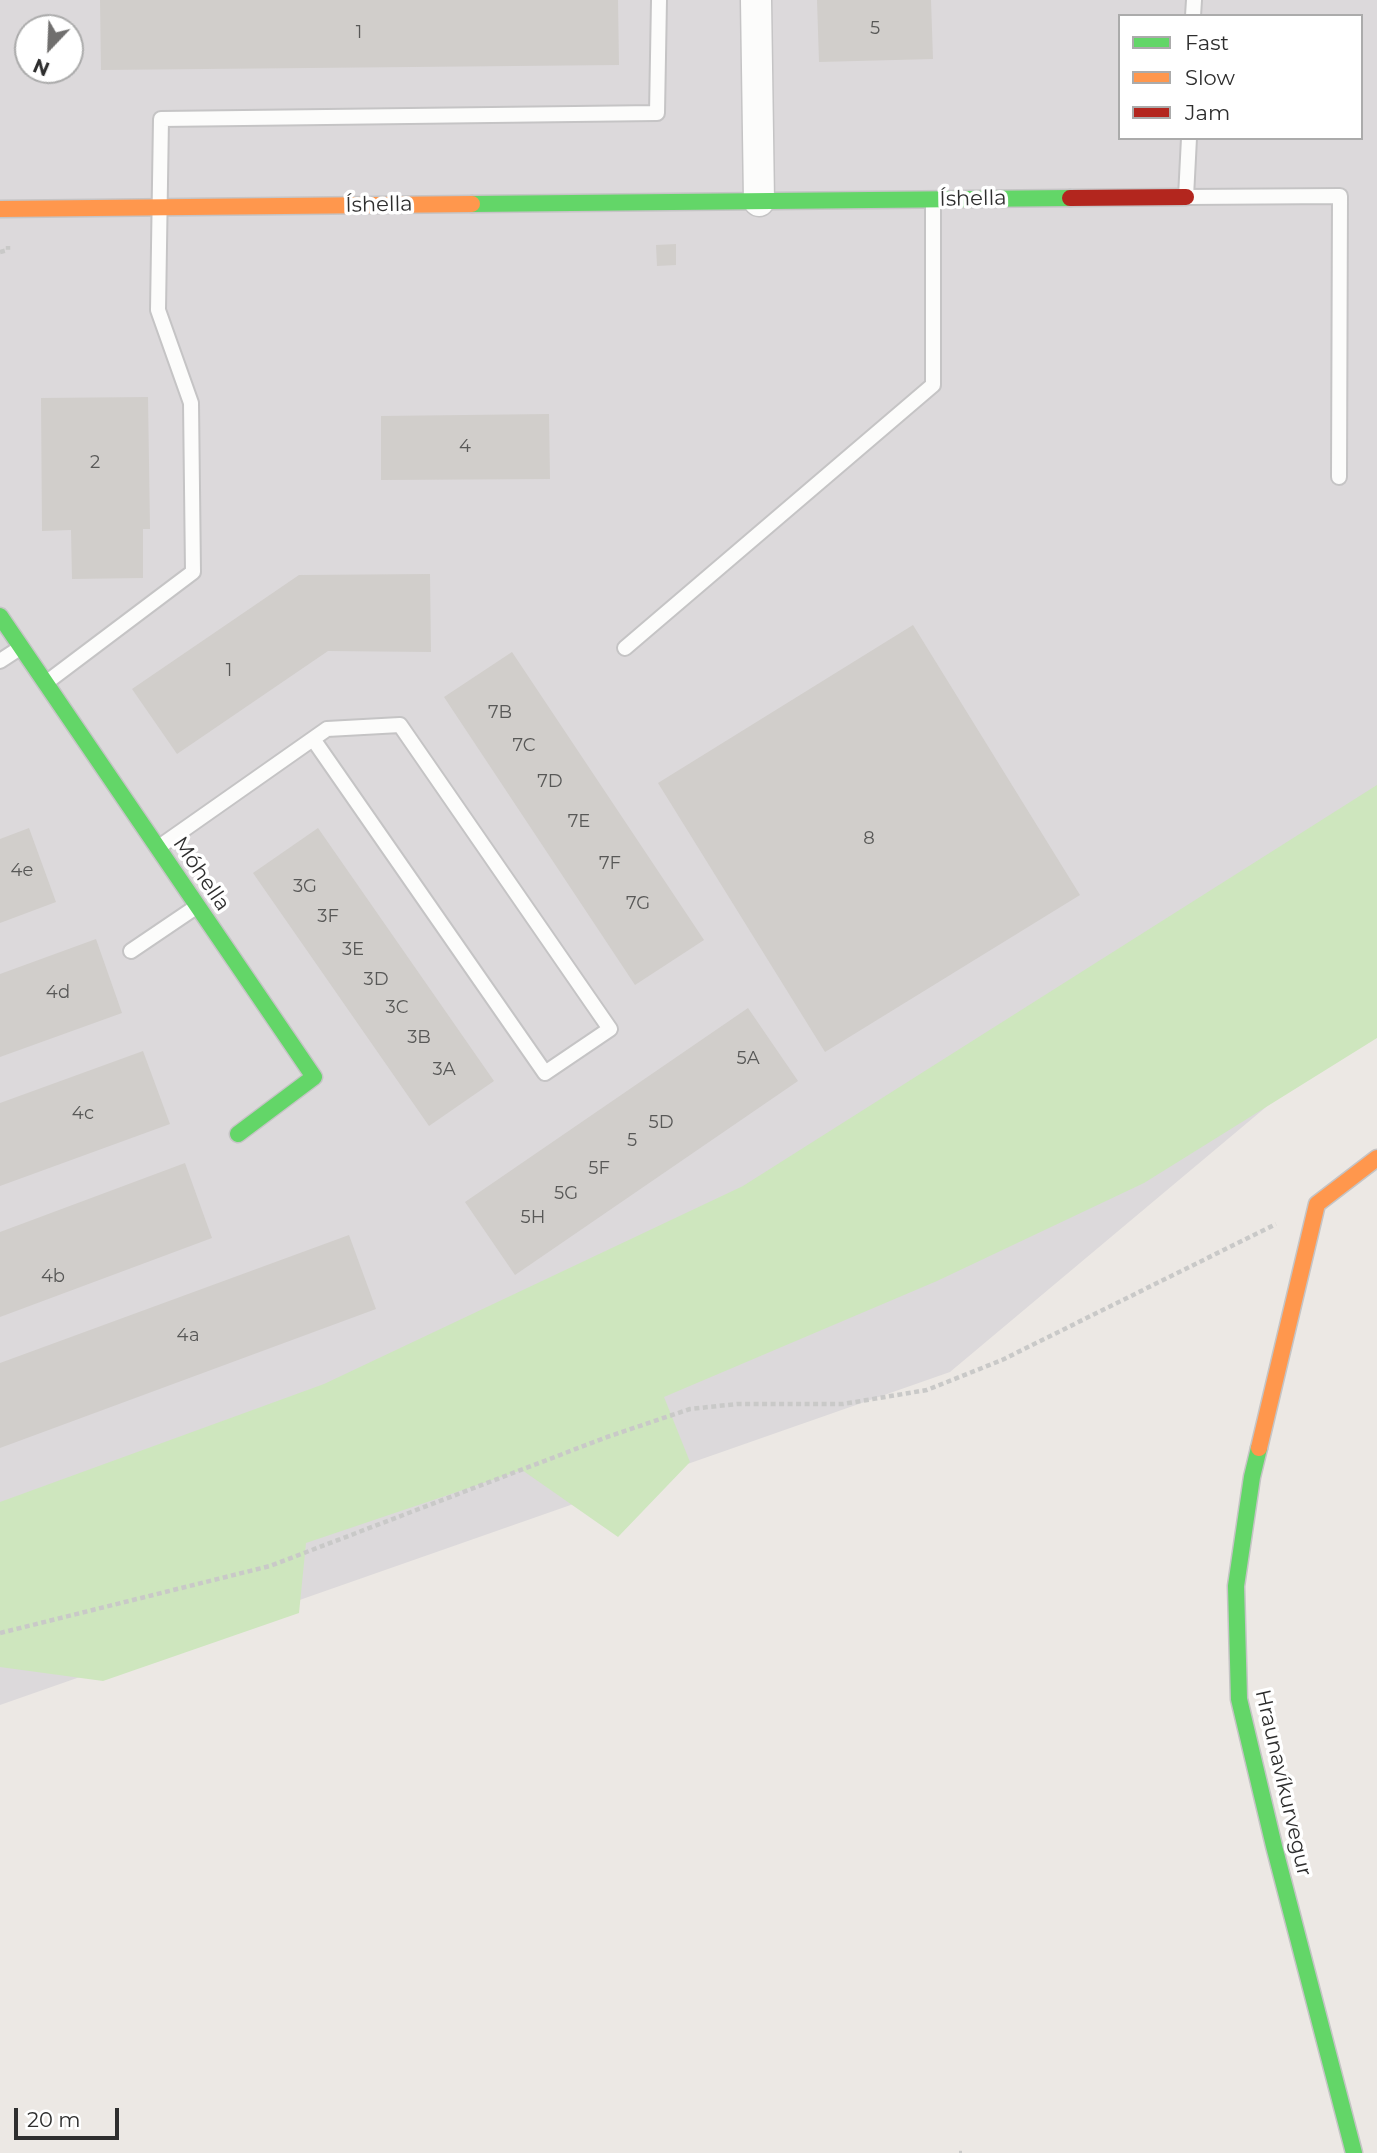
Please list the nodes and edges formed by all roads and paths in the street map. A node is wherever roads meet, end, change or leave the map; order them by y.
1 (659, 0) edge
2 (756, 0) edge
3 (1189, 140) edge
4 (1186, 197) junction
5 (933, 200) junction
6 (759, 201) junction
7 (160, 207) junction
8 (0, 209) edge
9 (1339, 477) dead end
10 (0, 616) edge
11 (22, 648) junction
12 (625, 648) dead end
13 (0, 661) edge
14 (46, 683) junction
15 (313, 740) junction
16 (158, 848) junction
17 (198, 907) junction
18 (131, 951) dead end
19 (238, 1134) dead end
20 (1377, 1158) edge
21 (1317, 1204) junction
22 (0, 1633) edge
23 (1354, 2153) edge

1 - 7 lane
2 - 6 street
3 - 4 lane
4 - 5 street, Íshella
4 - 9 lane
5 - 6 street, Íshella
5 - 12 lane
6 - 7 street, Íshella
7 - 8 street, Íshella
7 - 14 lane
10 - 11 street, Móhella
11 - 13 lane
11 - 14 street, Móhella
14 - 16 street, Móhella
15 - 15 lane
15 - 16 lane
16 - 17 street, Móhella
17 - 18 lane
17 - 19 street, Móhella
20 - 21 street
21 - 22 path
21 - 23 street, Hraunavíkurvegur

